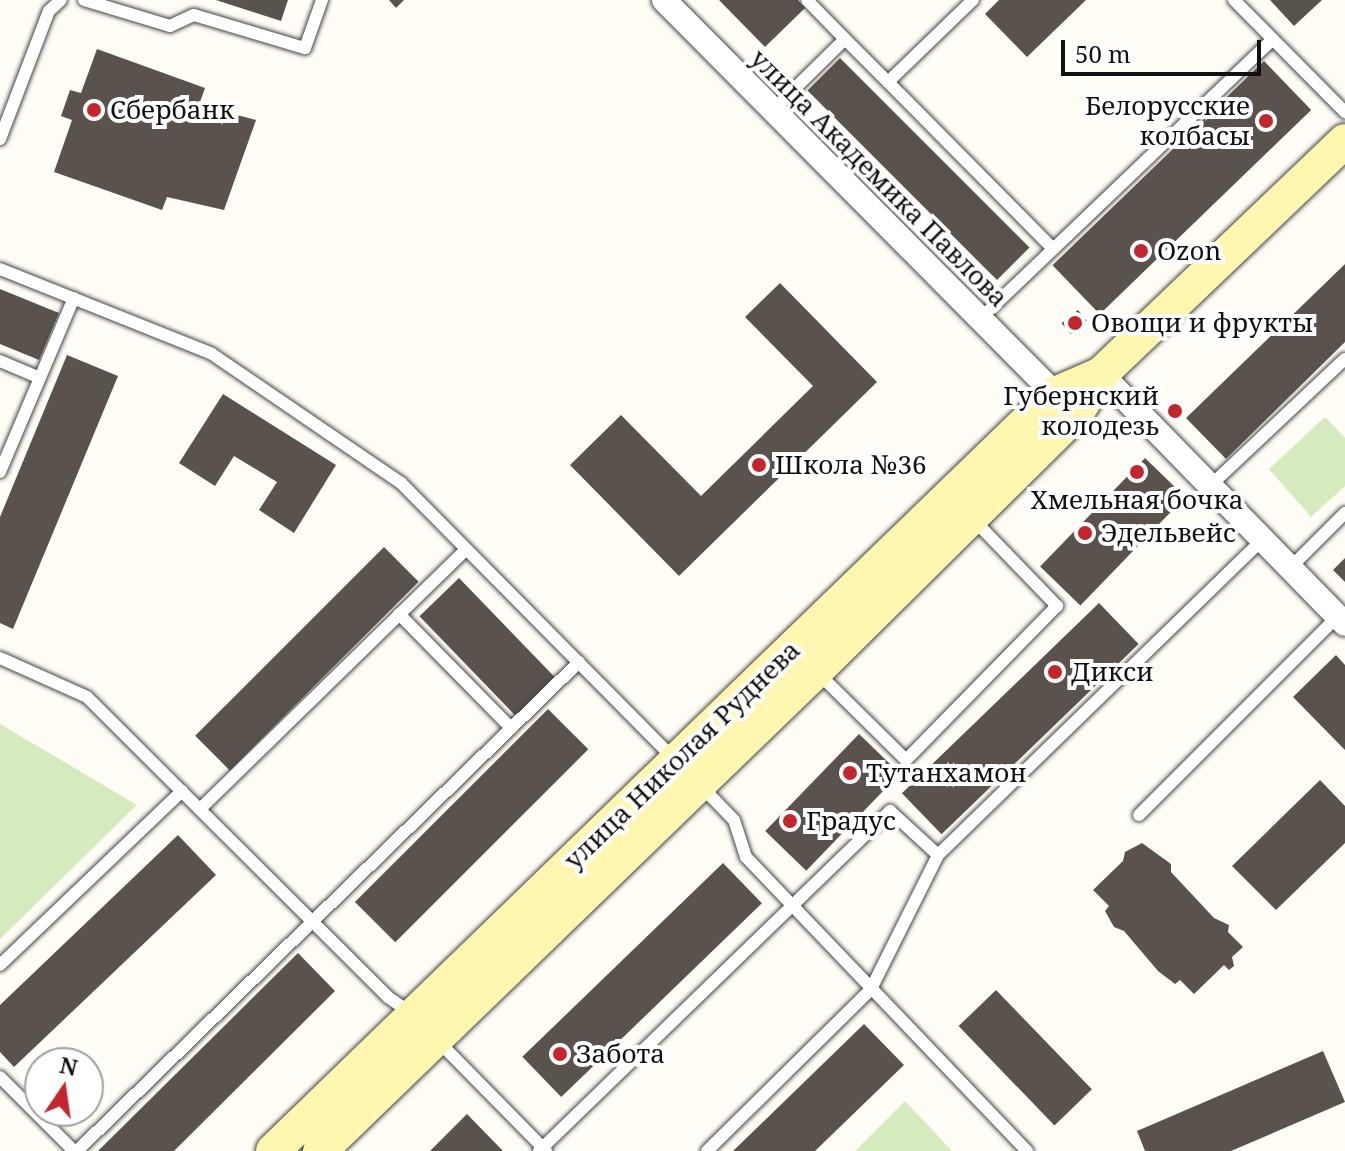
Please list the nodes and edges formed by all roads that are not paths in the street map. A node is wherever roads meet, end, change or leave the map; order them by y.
1 (61, 0) edge
2 (84, 0) edge
3 (322, 0) edge
4 (664, 0) edge
5 (807, 0) edge
6 (973, 0) edge
7 (1234, 0) edge
8 (48, 6) edge
9 (845, 39) junction
10 (1273, 39) junction
11 (888, 82) junction
12 (773, 110) junction
13 (1345, 112) edge
14 (0, 139) edge
15 (1345, 141) edge
16 (1053, 249) junction
17 (0, 269) edge
18 (74, 298) junction
19 (980, 319) junction
20 (1345, 359) edge
21 (0, 361) edge
22 (1101, 374) junction
23 (40, 378) junction
24 (1055, 394) junction
25 (0, 472) edge
26 (1210, 486) junction
27 (1345, 513) edge
28 (972, 517) junction
29 (1262, 540) junction
30 (466, 549) junction
31 (1290, 568) junction
32 (399, 614) junction
33 (1341, 620) edge
34 (0, 658) edge
35 (579, 662) junction
36 (816, 671) junction
37 (511, 728) junction
38 (688, 773) junction
39 (182, 791) junction
40 (200, 809) junction
41 (1139, 815) dead end
42 (938, 855) junction
43 (794, 909) junction
44 (313, 921) junction
45 (0, 965) edge
46 (871, 989) junction
47 (425, 1027) junction
48 (0, 1077) edge
49 (1017, 1141) junction
50 (542, 1150) edge
51 (76, 1151) edge
52 (273, 1151) edge
53 (320, 1151) edge
54 (707, 1151) edge
55 (1007, 1151) edge
56 (1027, 1151) edge

1 - 8 lane
2 - 3 lane
4 - 12 street, улица Академика Павлова
5 - 9 lane
6 - 11 lane
7 - 10 lane
8 - 14 lane
9 - 11 lane
9 - 12 lane
10 - 13 lane
10 - 16 lane
11 - 16 lane
12 - 19 street, улица Академика Павлова
15 - 22 street, улица Николая Руднева
16 - 19 lane
17 - 18 lane
18 - 23 lane
18 - 30 lane
19 - 24 street, улица Академика Павлова
20 - 26 lane
21 - 23 lane
22 - 24 street, улица Николая Руднева
22 - 26 street
22 - 28 street, улица Николая Руднева
23 - 25 lane
24 - 38 street, улица Николая Руднева
26 - 29 street
27 - 31 lane
28 - 36 street, улица Николая Руднева
28 - 36 lane
29 - 31 street
29 - 42 lane
30 - 32 lane
30 - 35 lane
31 - 33 street
32 - 37 lane
32 - 40 lane
33 - 41 lane
34 - 39 lane
35 - 37 lane
35 - 38 lane
36 - 38 street, улица Николая Руднева
37 - 44 lane
38 - 43 lane
38 - 47 street, улица Николая Руднева
39 - 40 lane
39 - 45 lane
40 - 44 lane
42 - 43 lane
42 - 46 lane
43 - 46 lane
43 - 50 lane
44 - 47 lane
44 - 51 lane
46 - 49 lane
46 - 54 lane
47 - 50 lane
47 - 52 street, улица Николая Руднева
47 - 53 street, улица Николая Руднева
48 - 51 lane
49 - 55 lane
49 - 56 lane

